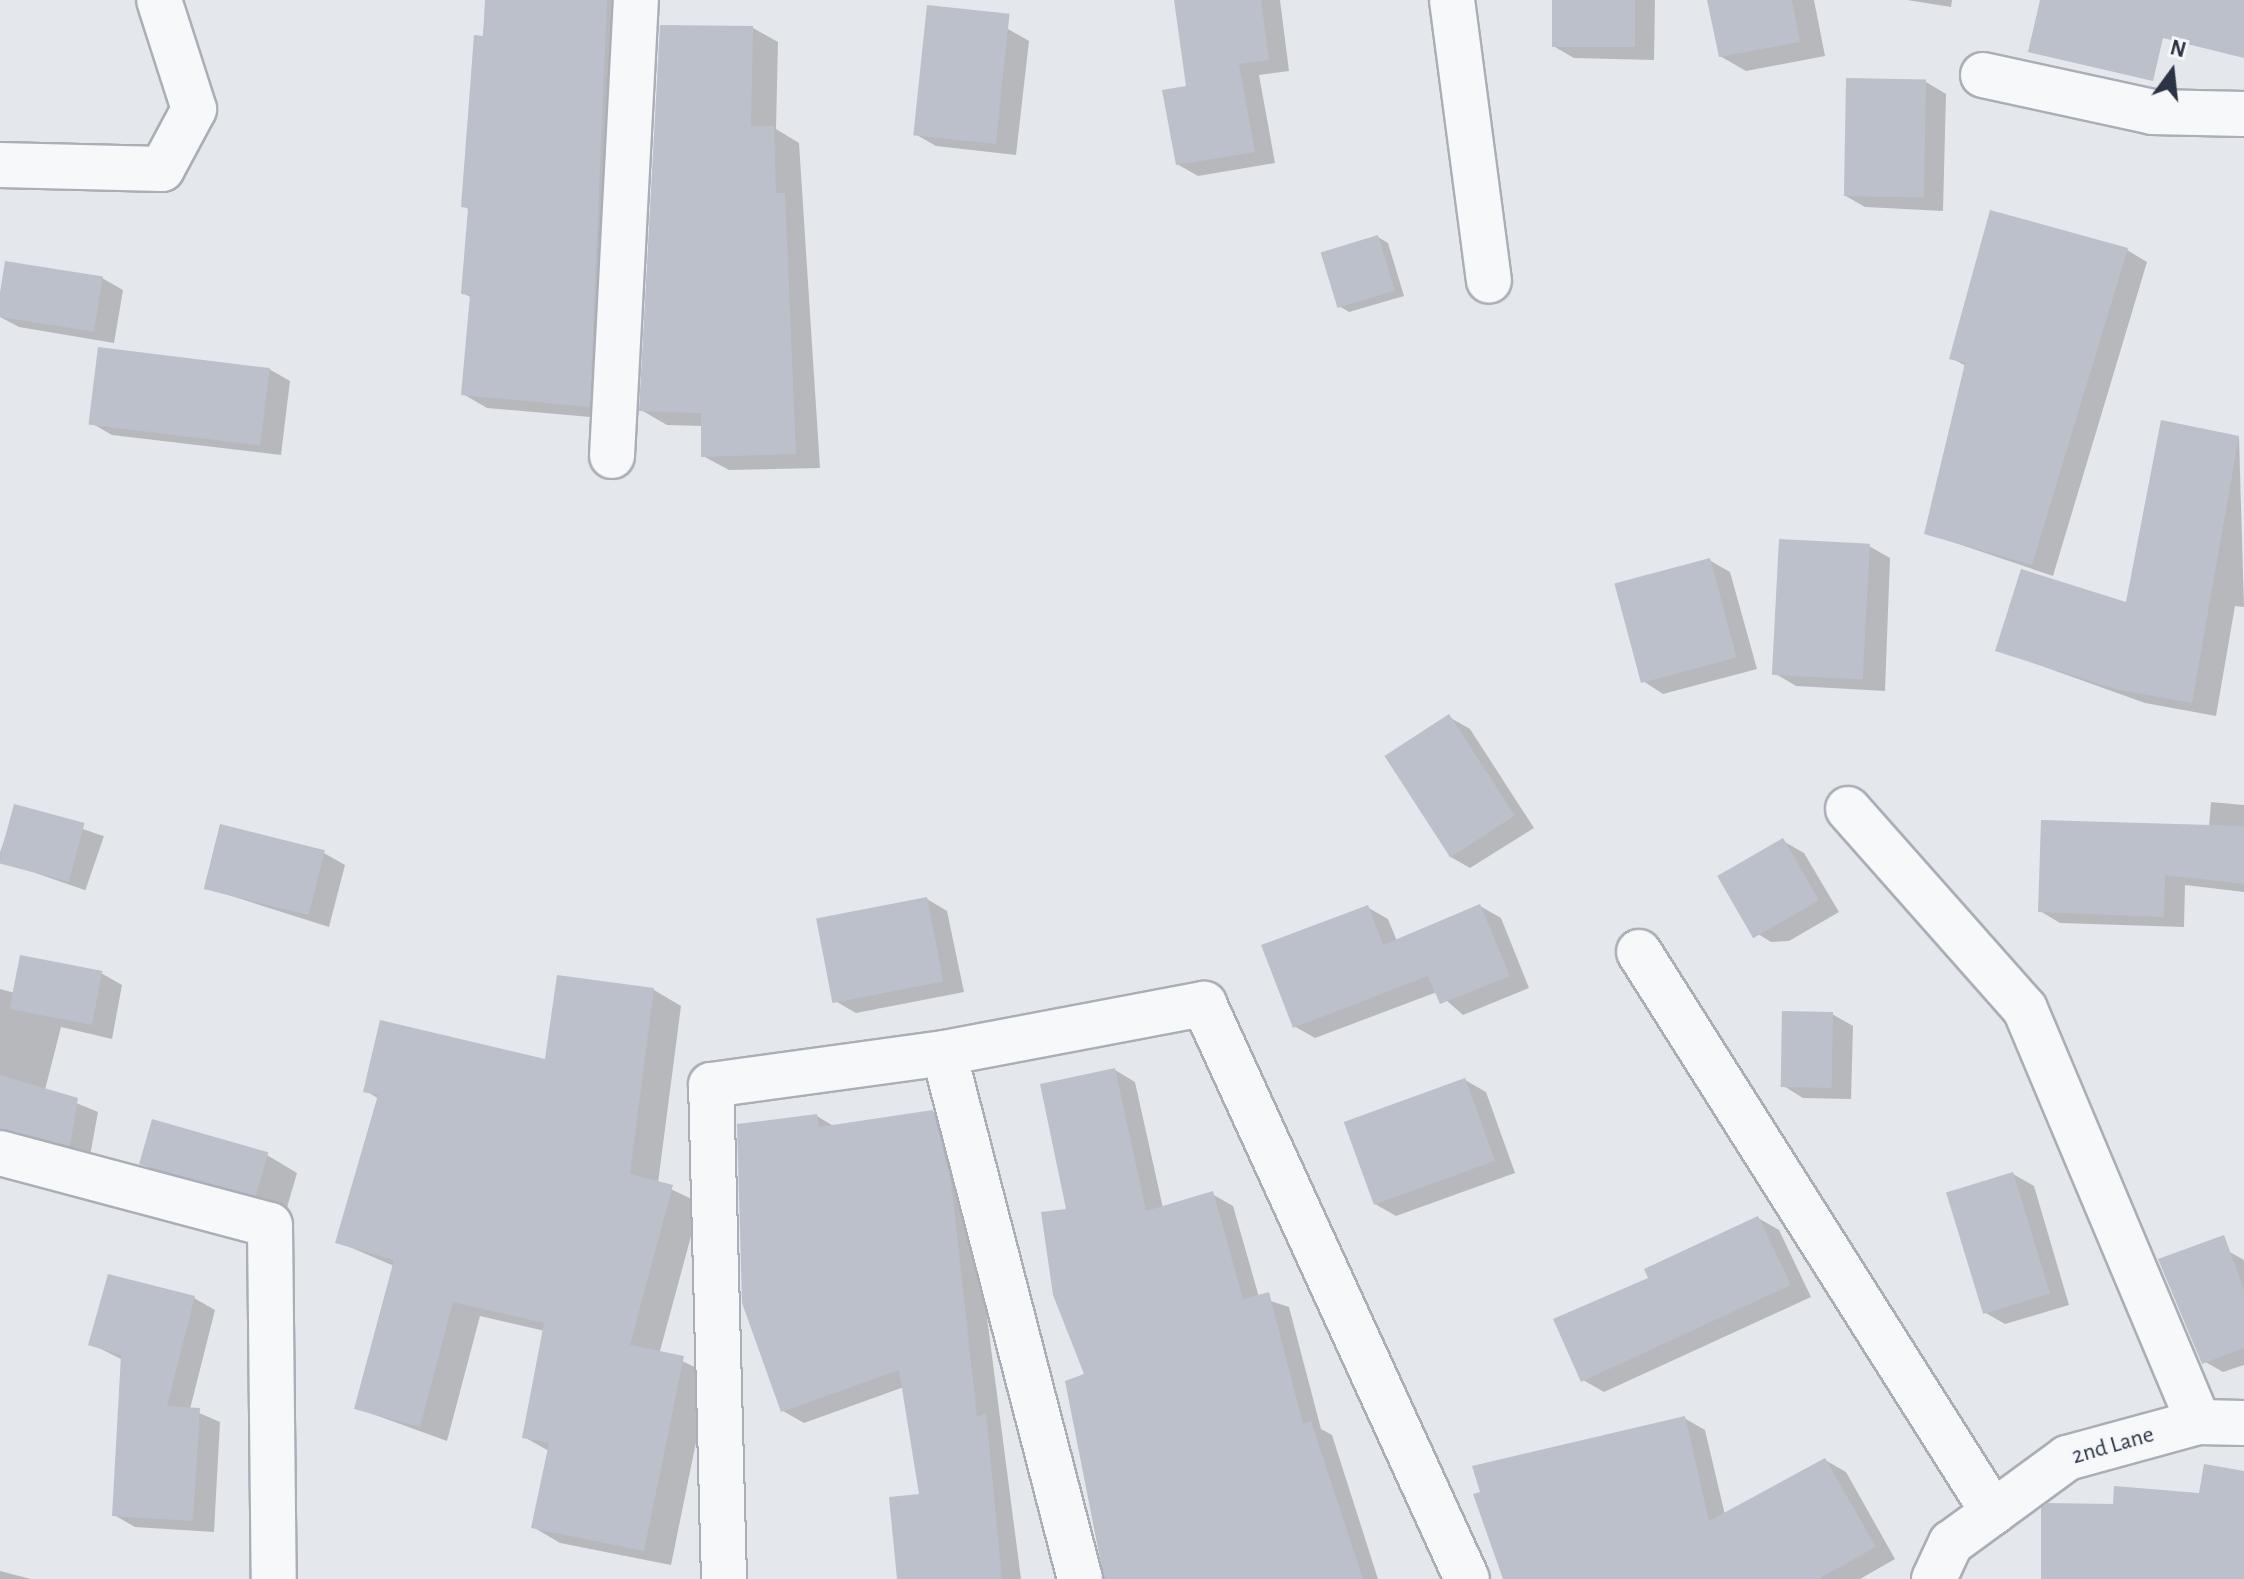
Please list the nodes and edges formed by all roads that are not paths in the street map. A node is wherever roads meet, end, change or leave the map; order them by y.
1 (159, 0) edge
2 (636, 0) edge
3 (1452, 0) edge
4 (1983, 75) dead end
5 (2244, 114) edge
6 (0, 165) edge
7 (1489, 281) dead end
8 (612, 456) dead end
9 (1848, 809) dead end
10 (1639, 952) dead end
11 (944, 1053) junction
12 (0, 1153) edge
13 (2199, 1422) junction
14 (2244, 1423) edge
15 (1993, 1512) junction
16 (274, 1579) edge
17 (724, 1579) edge
18 (1080, 1579) edge
19 (1467, 1579) edge
20 (1934, 1579) edge

1 - 6 street
2 - 8 street
3 - 7 street
4 - 5 street
9 - 13 street
10 - 15 street
11 - 17 street
11 - 18 street
11 - 19 street
12 - 16 street
13 - 14 street, 2nd Lane
13 - 15 street, 2nd Lane
15 - 20 street, 2nd Lane

